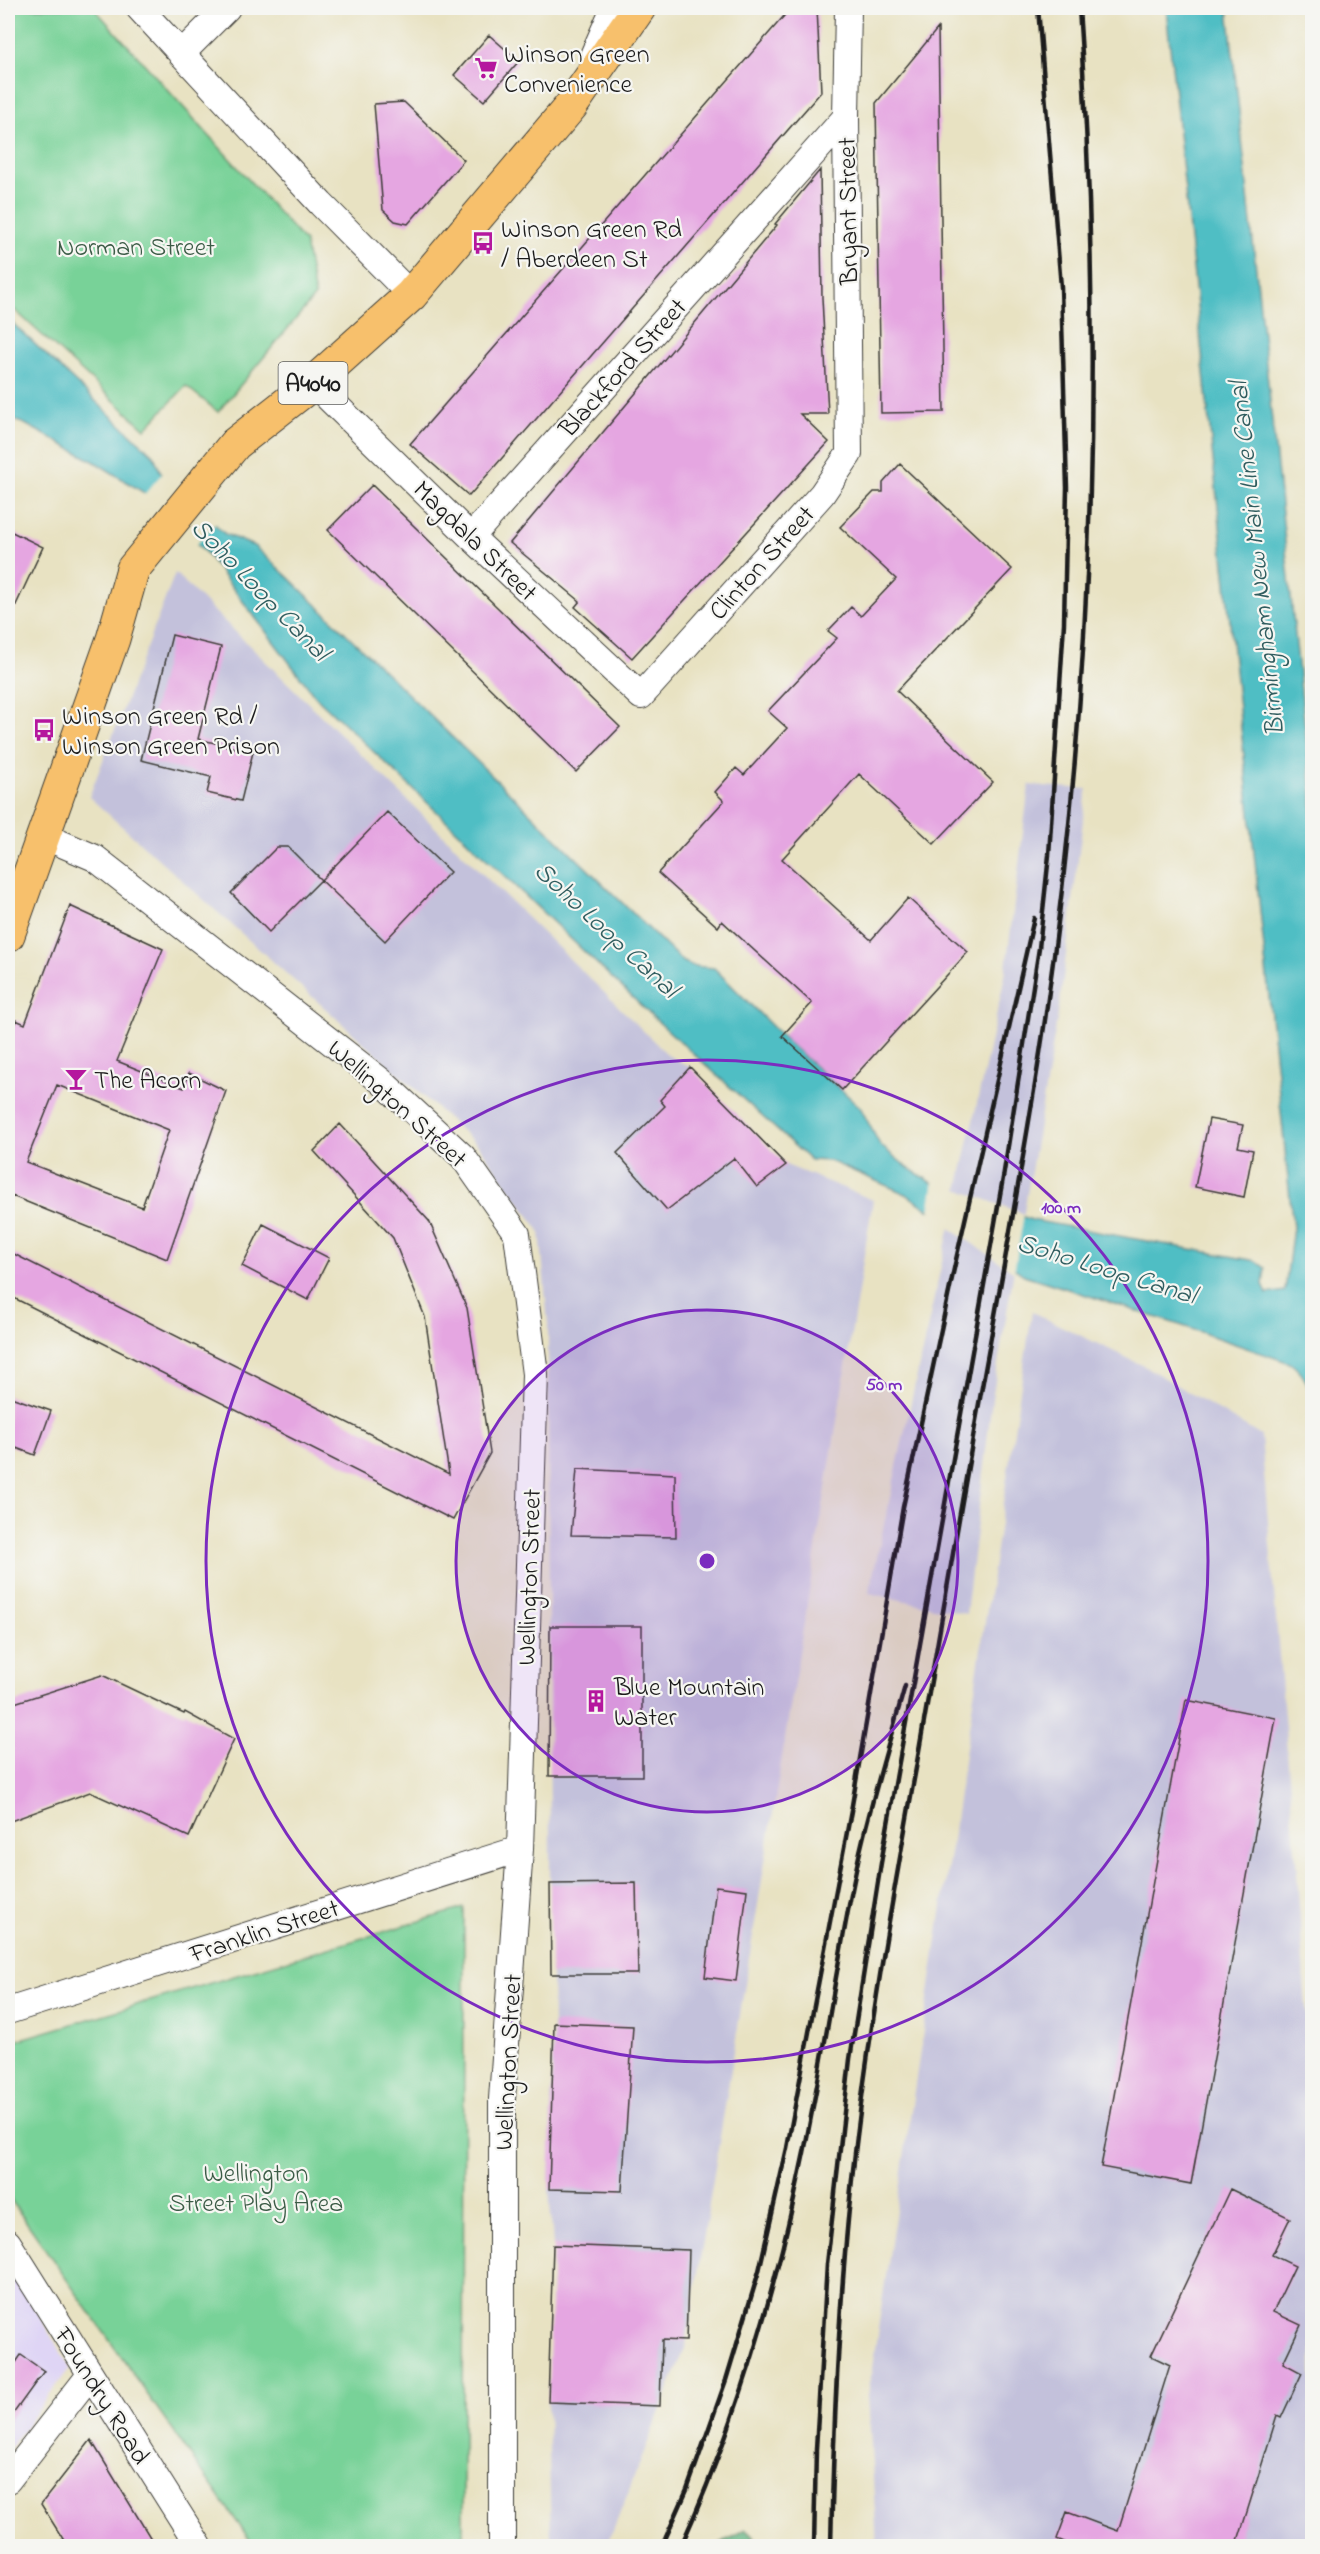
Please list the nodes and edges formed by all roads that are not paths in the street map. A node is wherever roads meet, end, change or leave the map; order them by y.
1 (139, 8) edge
2 (227, 8) edge
3 (614, 8) edge
4 (639, 8) edge
5 (848, 8) edge
6 (181, 54) junction
7 (571, 105) junction
8 (846, 117) junction
9 (411, 295) junction
10 (313, 383) junction
11 (849, 414) joint
12 (471, 537) junction
13 (641, 696) joint
14 (41, 835) junction
15 (8, 935) edge
16 (520, 1849) junction
17 (8, 2011) edge
18 (8, 2243) edge
19 (90, 2376) junction
20 (8, 2480) edge
21 (199, 2547) edge
22 (502, 2547) edge

1 - 6 street
2 - 6 street
3 - 7 street
4 - 7 main road, A4040
5 - 8 street, Bryant Street
6 - 9 street
7 - 9 main road, A4040
8 - 11 street, Bryant Street
8 - 12 street, Blackford Street
9 - 10 main road, A4040
10 - 12 street, Magdala Street
10 - 14 main road, A4040
11 - 13 street, Clinton Street
12 - 13 street, Magdala Street
14 - 15 main road, A4040
14 - 16 street, Wellington Street
16 - 17 street, Franklin Street
16 - 22 street, Wellington Street
18 - 19 street, Foundry Road
19 - 20 street
19 - 21 street, Foundry Road

